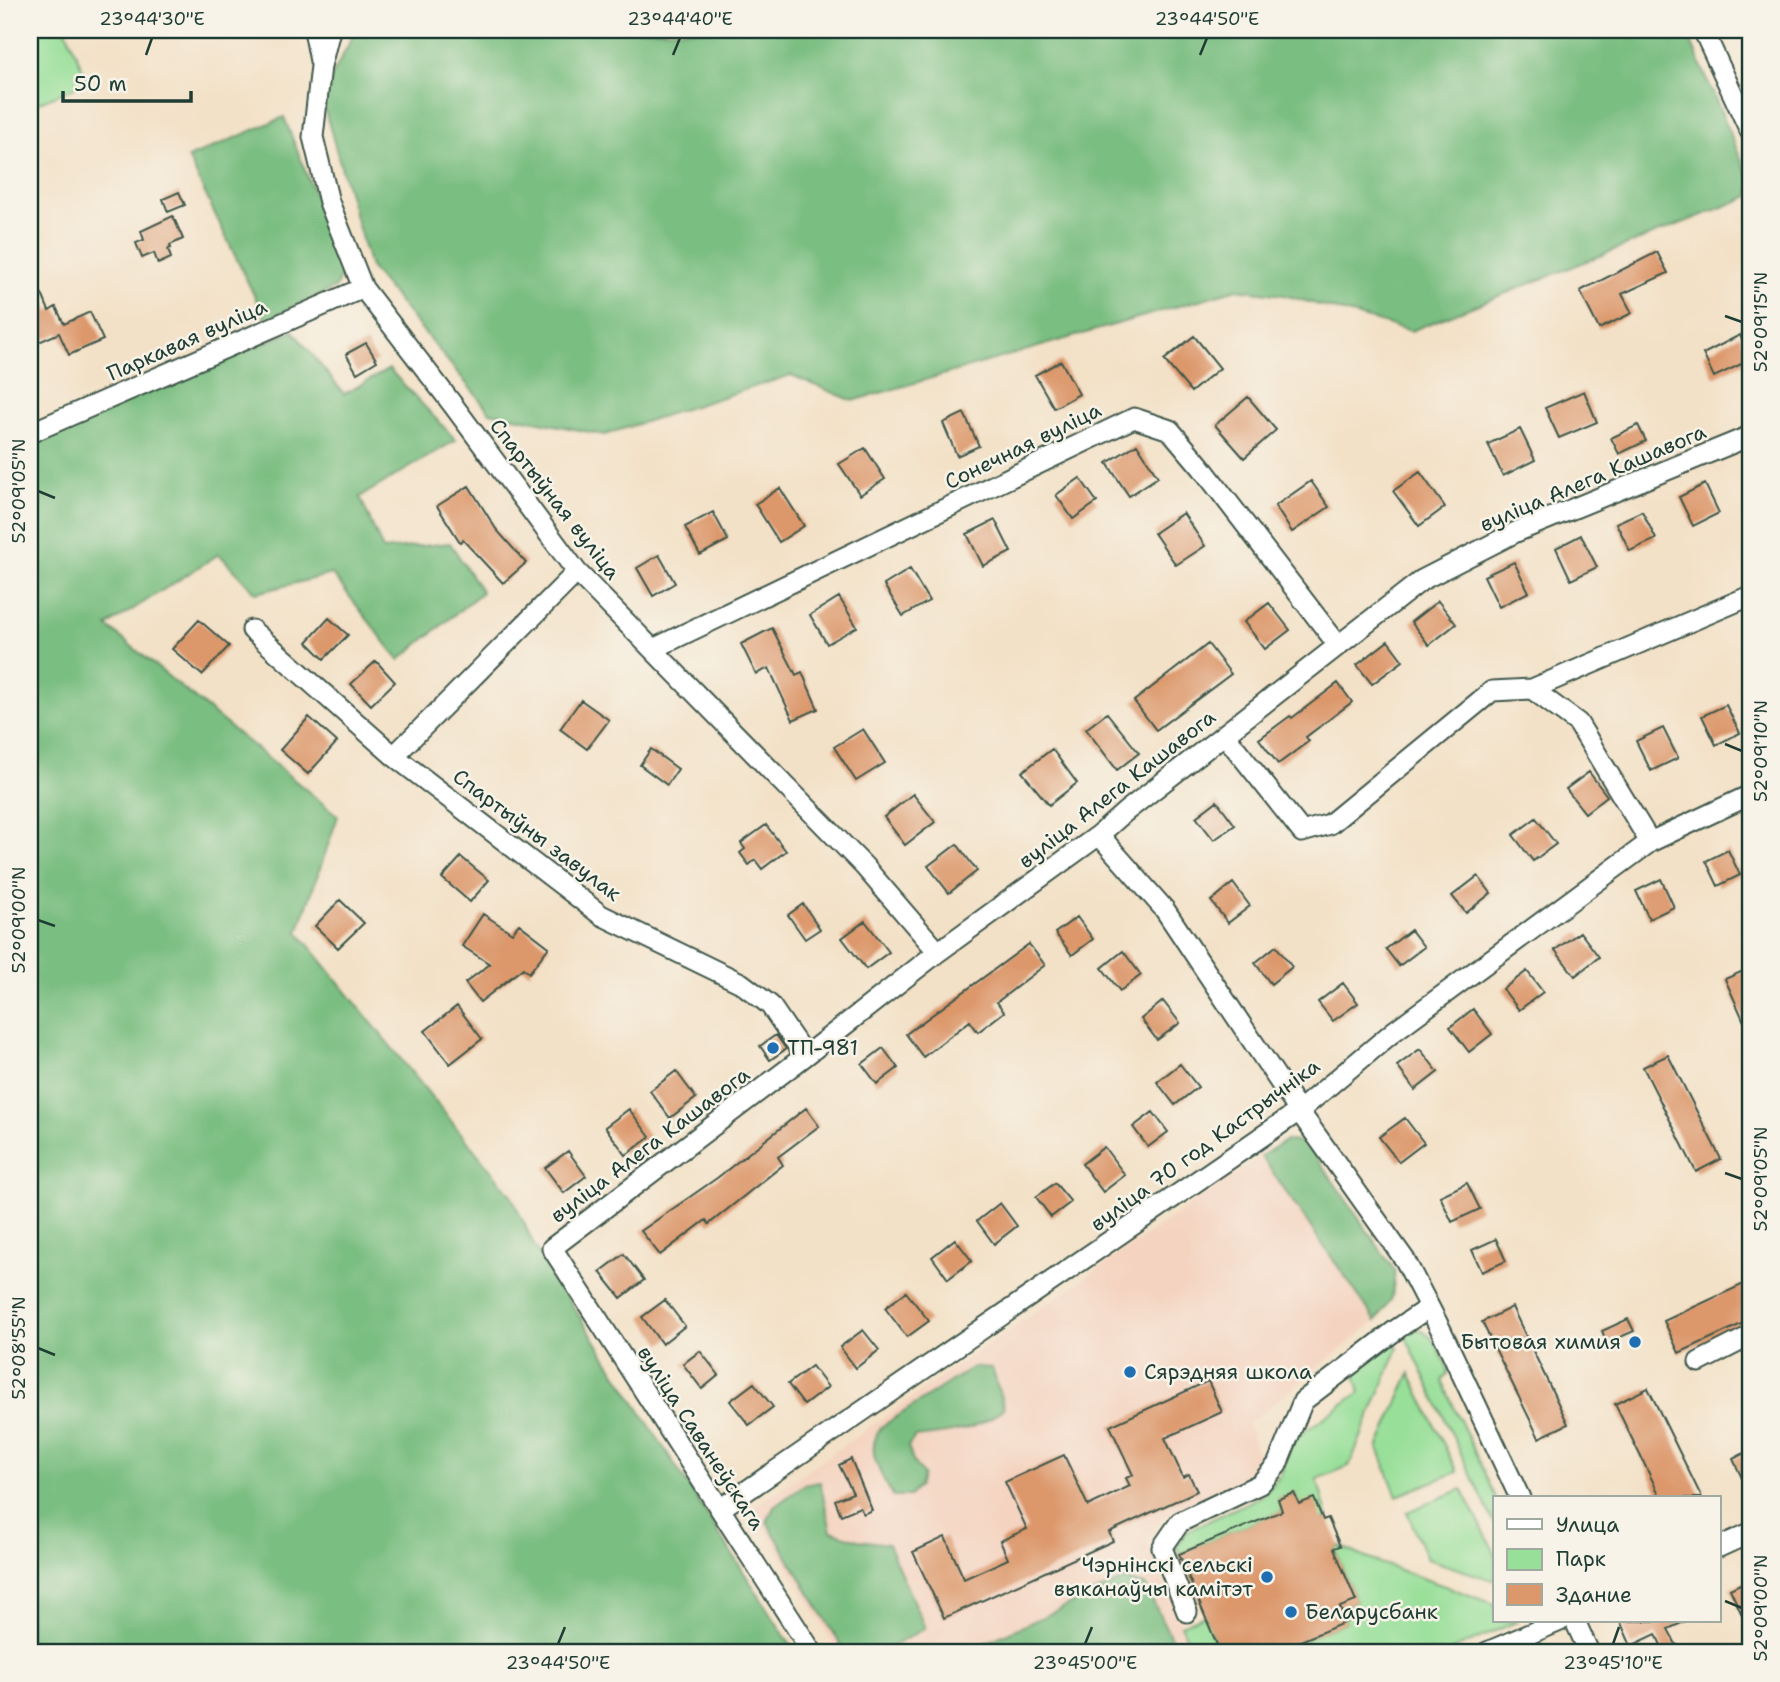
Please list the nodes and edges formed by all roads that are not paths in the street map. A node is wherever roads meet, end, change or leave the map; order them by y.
1 (314, 30) edge
2 (330, 30) edge
3 (1703, 30) edge
4 (321, 66) junction
5 (1750, 131) edge
6 (363, 288) junction
7 (30, 433) edge
8 (1750, 436) edge
9 (576, 572) junction
10 (1750, 596) edge
11 (252, 629) dead end
12 (1338, 645) junction
13 (653, 649) junction
14 (1532, 689) junction
15 (1225, 735) junction
16 (394, 756) junction
17 (1750, 795) edge
18 (1099, 835) junction
19 (1650, 842) junction
20 (938, 952) junction
21 (805, 1056) junction
22 (1299, 1111) junction
23 (552, 1248) joint
24 (1429, 1308) junction
25 (1750, 1336) edge
26 (1699, 1362) dead end
27 (1519, 1496) edge
28 (720, 1509) junction
29 (1750, 1533) edge
30 (1720, 1547) edge
31 (1187, 1612) dead end
32 (1558, 1622) edge
33 (1575, 1622) edge
34 (812, 1652) edge
35 (1487, 1652) edge
36 (1589, 1652) edge

1 - 4 street
2 - 4 street, Спартыўная вуліца
3 - 5 street
4 - 6 street, Спартыўная вуліца
6 - 7 street, Паркавая вуліца
6 - 9 street, Спартыўная вуліца
8 - 12 street, вуліца Алега Кашавога
9 - 13 street, Спартыўная вуліца
9 - 16 street
10 - 14 street
11 - 16 street, Спартыўны завулак
12 - 13 street, Сонечная вуліца
12 - 15 street, вуліца Алега Кашавога
13 - 20 street, Спартыўная вуліца
14 - 15 street
14 - 19 street
15 - 18 street, вуліца Алега Кашавога
16 - 21 street, Спартыўны завулак
17 - 19 street, вуліца 70 год Кастрычніка
18 - 20 street, вуліца Алега Кашавога
18 - 22 street
19 - 22 street, вуліца 70 год Кастрычніка
20 - 21 street, вуліца Алега Кашавога
21 - 23 street, вуліца Алега Кашавога
22 - 24 street
22 - 28 street, вуліца 70 год Кастрычніка
23 - 28 street, вуліца Саванеўскага
24 - 27 street
24 - 31 street
25 - 26 street
28 - 34 street, вуліца Саванеўскага
29 - 30 street
32 - 35 street
33 - 36 street

